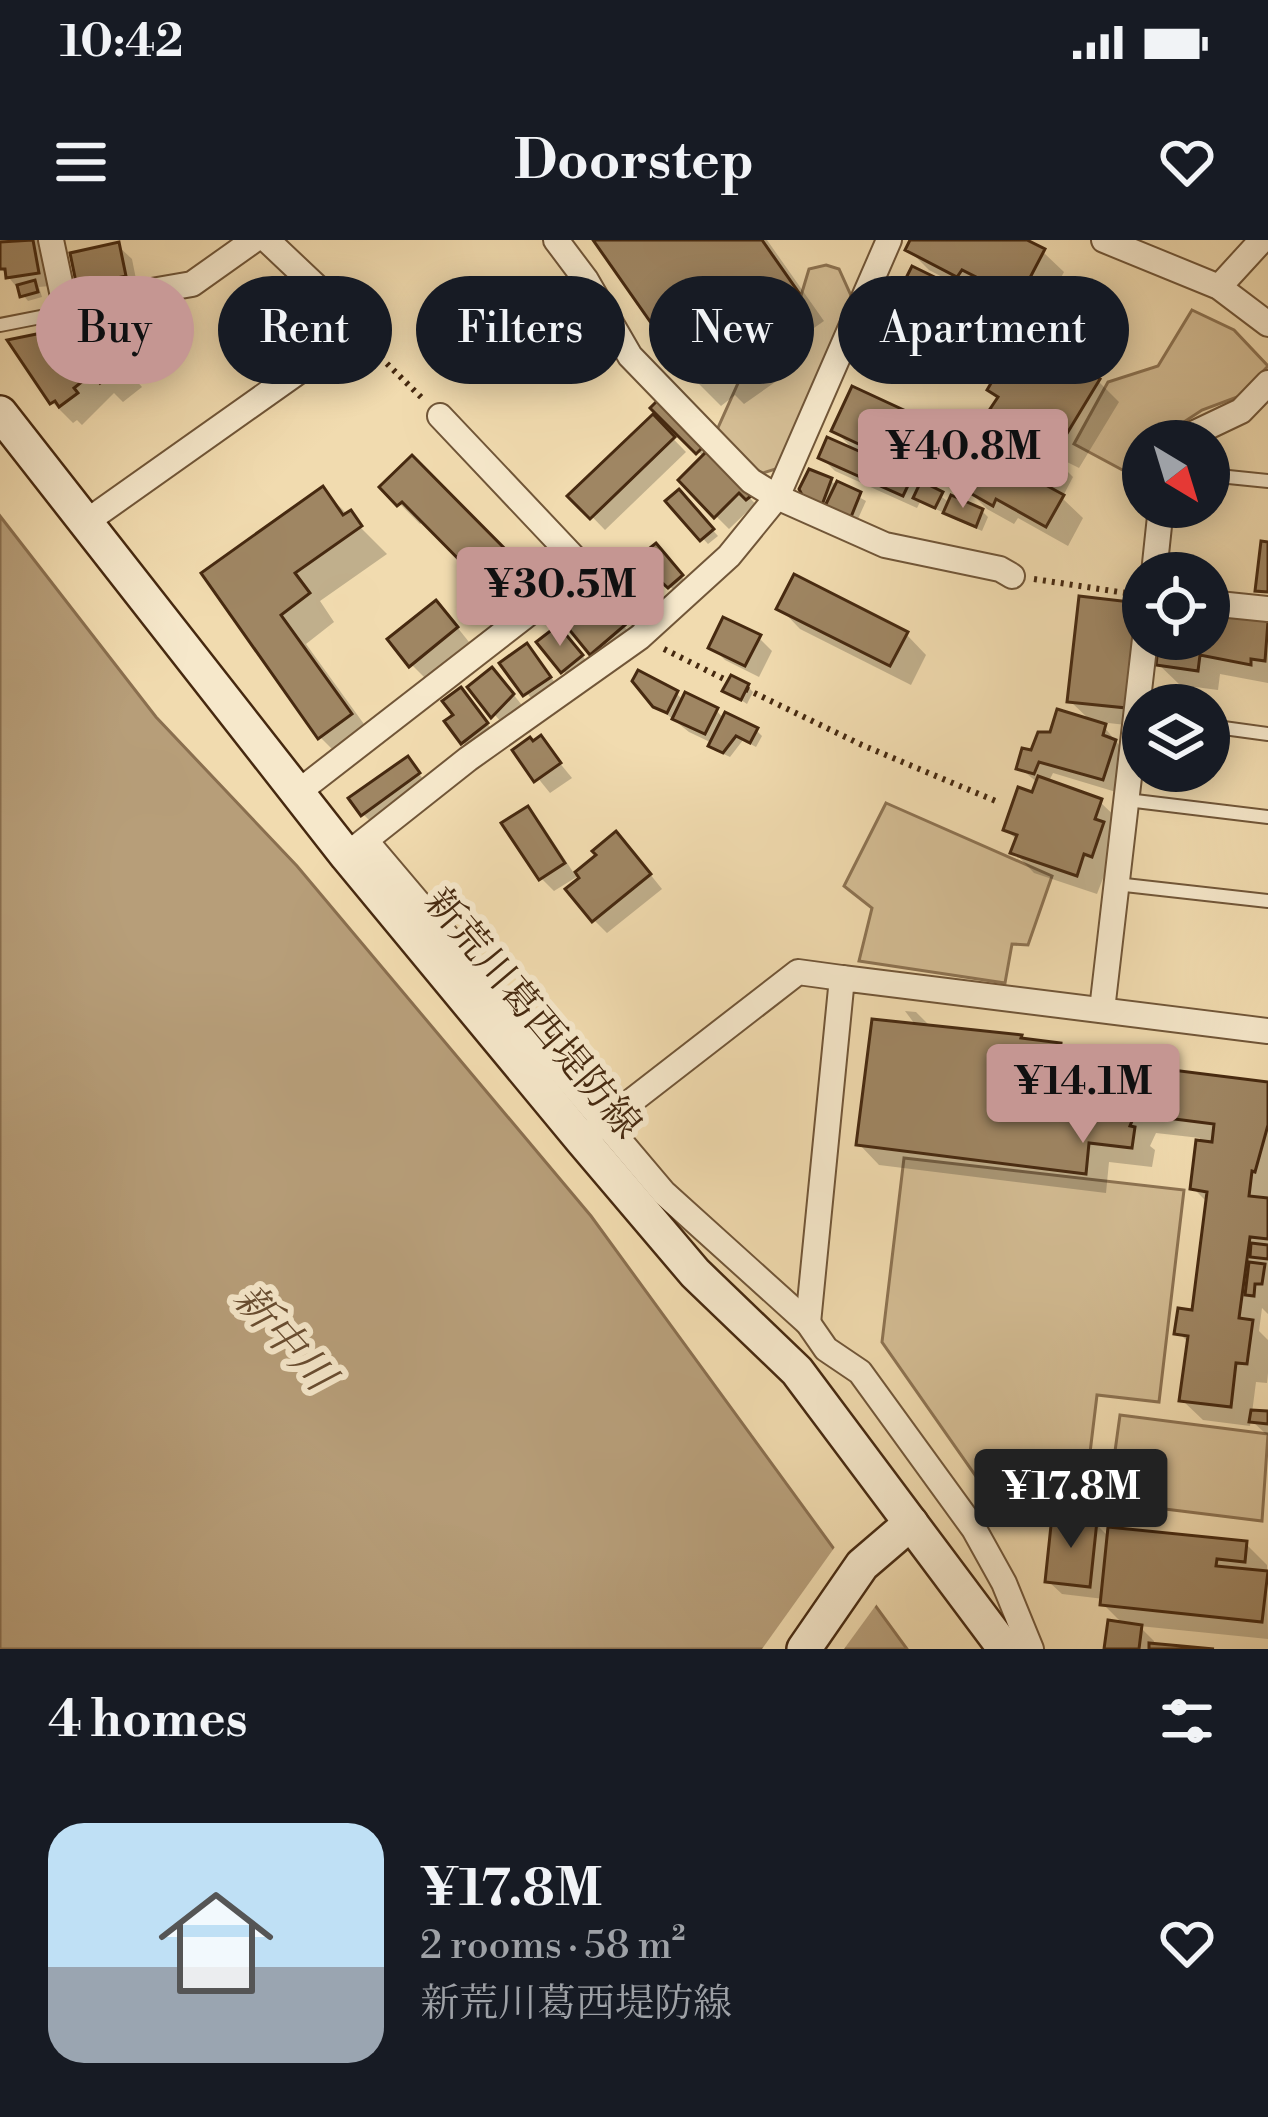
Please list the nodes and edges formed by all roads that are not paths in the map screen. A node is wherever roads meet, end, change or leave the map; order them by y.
1 (51, 240) edge
2 (254, 240) edge
3 (267, 240) edge
4 (556, 240) edge
5 (889, 240) edge
6 (1104, 240) edge
7 (1262, 240) edge
8 (58, 276) edge
9 (194, 283) edge
10 (1219, 287) junction
11 (36, 318) edge
12 (1268, 324) edge
13 (0, 326) edge
14 (1268, 383) edge
15 (0, 413) edge
16 (440, 416) road end
17 (1222, 420) edge
18 (1230, 477) edge
19 (1268, 481) edge
20 (777, 497) junction
21 (86, 522) junction
22 (577, 561) junction
23 (1012, 576) road end
24 (1230, 604) edge
25 (1268, 609) edge
26 (644, 633) junction
27 (1230, 729) edge
28 (1268, 734) edge
29 (1128, 792) edge
30 (297, 793) junction
31 (1127, 800) junction
32 (1268, 817) edge
33 (356, 848) junction
34 (1115, 884) junction
35 (1268, 901) edge
36 (842, 978) junction
37 (1102, 1010) junction
38 (1268, 1031) edge
39 (592, 1132) junction
40 (808, 1323) junction
41 (898, 1533) junction
42 (804, 1649) edge
43 (1005, 1649) edge
44 (1031, 1649) edge

1 - 8 street
2 - 9 street
3 - 21 street
4 - 20 street
5 - 20 street
6 - 10 street
7 - 10 street
10 - 12 street
11 - 13 lane
14 - 17 street
15 - 21 main road, 新荒川葛西堤防線
16 - 22 street
18 - 19 lane
20 - 23 street
20 - 26 street
21 - 30 main road, 新荒川葛西堤防線
22 - 26 lane
22 - 30 street
24 - 25 street
26 - 33 street
27 - 28 lane
29 - 31 street
30 - 33 main road, 新荒川葛西堤防線
31 - 32 lane
31 - 34 street
33 - 39 main road, 新荒川葛西堤防線
34 - 35 lane
34 - 37 street
36 - 37 street
36 - 39 street
36 - 40 street
37 - 38 street
39 - 40 street
39 - 41 main road, 新荒川葛西堤防線
40 - 44 street
41 - 42 main road
41 - 43 main road, 新荒川葛西堤防線

